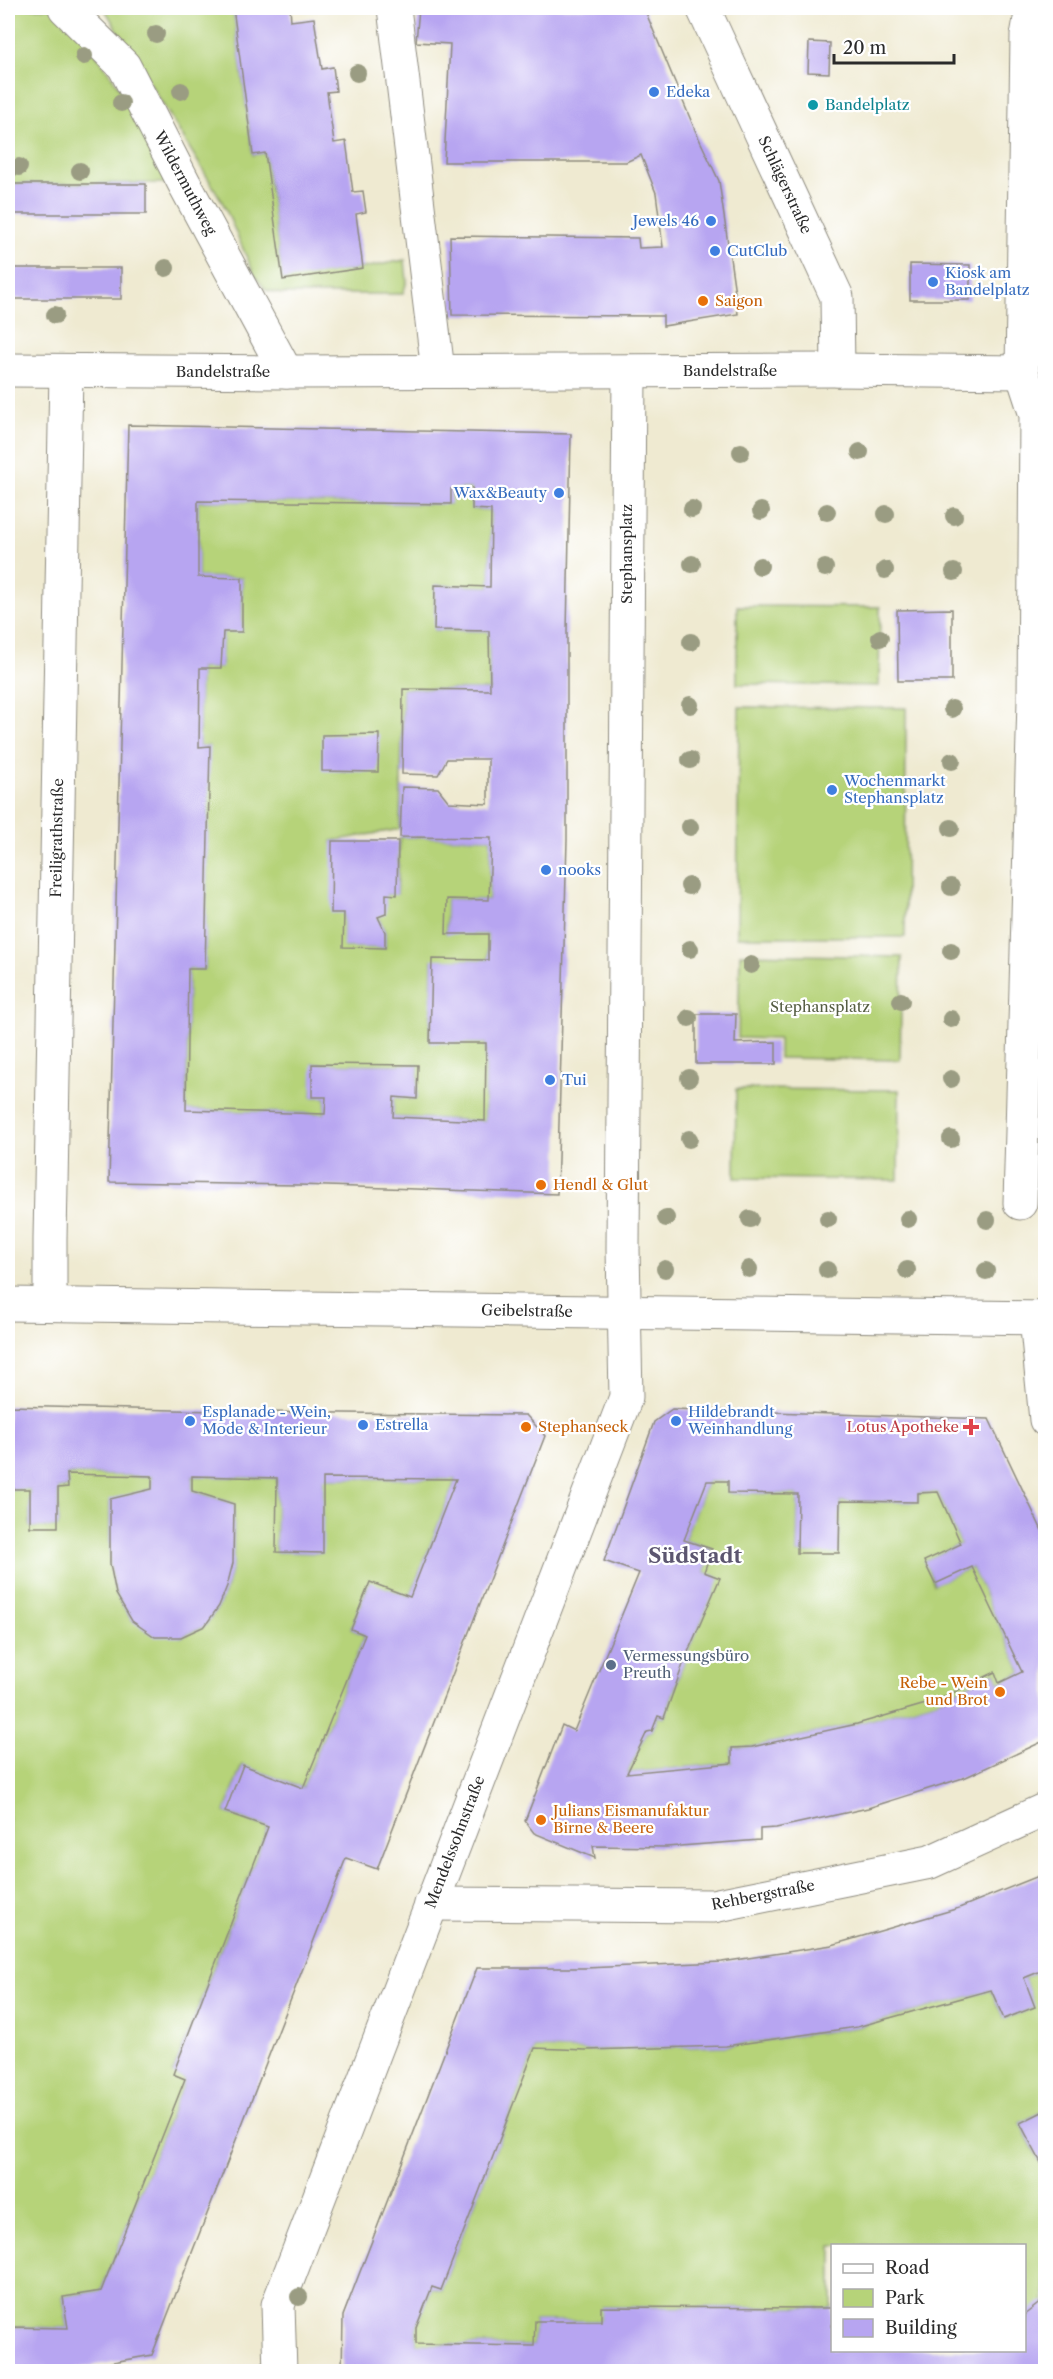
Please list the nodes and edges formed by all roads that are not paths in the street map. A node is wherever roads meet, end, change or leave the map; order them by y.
1 (65, 8) edge
2 (394, 8) edge
3 (703, 8) edge
4 (1032, 8) edge
5 (8, 370) edge
6 (838, 370) junction
7 (438, 371) junction
8 (66, 372) junction
9 (286, 372) junction
10 (629, 372) junction
11 (1022, 372) junction
12 (1041, 416) edge
13 (1040, 700) edge
14 (1020, 1203) dead end
15 (8, 1304) edge
16 (50, 1304) junction
17 (624, 1312) junction
18 (1041, 1318) edge
19 (1046, 1420) edge
20 (1046, 1809) edge
21 (431, 1904) junction
22 (280, 2372) edge

1 - 9 street, Wildermuthweg
2 - 7 street
3 - 6 street, Schlägerstraße
4 - 11 street
5 - 8 street, Bandelstraße
6 - 10 street, Bandelstraße
6 - 11 street, Bandelstraße
7 - 9 street, Bandelstraße
7 - 10 street, Bandelstraße
8 - 9 street, Bandelstraße
8 - 16 street, Freiligrathstraße
10 - 17 street, Stephansplatz
11 - 12 street
12 - 13 street
13 - 14 street
15 - 16 street, Geibelstraße
16 - 17 street, Geibelstraße
17 - 18 street, Geibelstraße
17 - 21 street, Mendelssohnstraße
18 - 19 street
20 - 21 street, Rehbergstraße
21 - 22 street, Mendelssohnstraße

